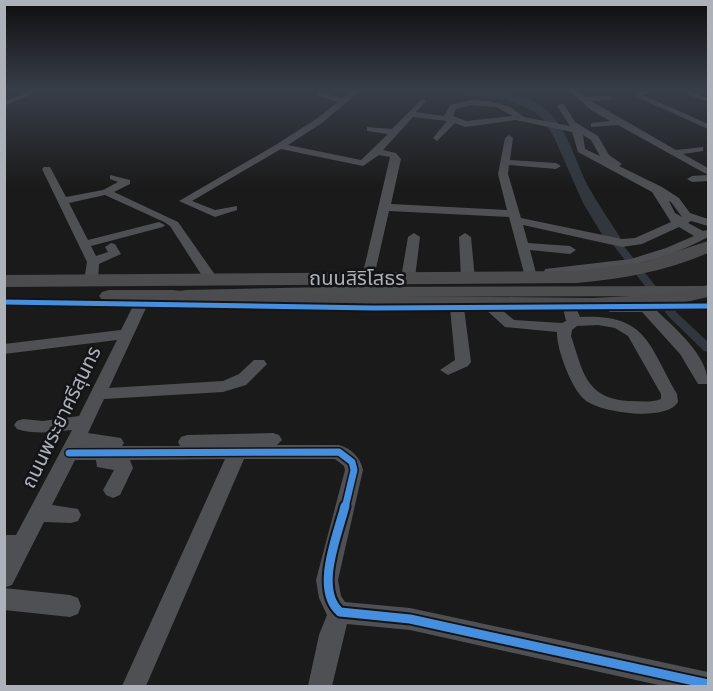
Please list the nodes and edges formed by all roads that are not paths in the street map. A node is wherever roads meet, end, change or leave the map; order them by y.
1 (314, 122) edge
2 (403, 122) edge
3 (449, 122) edge
4 (463, 122) edge
5 (484, 122) edge
6 (535, 122) edge
7 (571, 122) edge
8 (617, 122) edge
9 (619, 122) edge
10 (679, 122) edge
11 (674, 123) dead end
12 (594, 125) dead end
13 (370, 129) dead end
14 (394, 132) junction
15 (437, 138) dead end
16 (509, 138) dead end
17 (678, 143) dead end
18 (280, 147) junction
19 (664, 148) junction
20 (700, 149) dead end
21 (377, 152) junction
22 (674, 153) junction
23 (505, 162) junction
24 (556, 166) dead end
25 (47, 169) dead end
26 (708, 171) edge
27 (114, 177) dead end
28 (693, 179) dead end
29 (106, 192) junction
30 (65, 201) junction
31 (384, 204) junction
32 (423, 204) dead end
33 (233, 208) dead end
34 (514, 217) junction
35 (686, 220) junction
36 (708, 223) edge
37 (159, 225) dead end
38 (414, 237) dead end
39 (465, 237) dead end
40 (707, 239) edge
41 (85, 244) junction
42 (522, 246) junction
43 (111, 248) dead end
44 (570, 250) dead end
45 (92, 271) junction
46 (368, 277) junction
47 (515, 277) junction
48 (408, 278) junction
49 (212, 279) junction
50 (468, 279) junction
51 (4, 281) edge
52 (708, 281) edge
53 (708, 291) edge
54 (173, 296) junction
55 (4, 297) edge
56 (4, 302) edge
57 (708, 306) edge
58 (139, 307) junction
59 (457, 308) junction
60 (490, 308) junction
61 (646, 308) junction
62 (100, 309) dead end
63 (569, 319) junction
64 (126, 334) junction
65 (4, 349) edge
66 (259, 364) dead end
67 (448, 370) dead end
68 (704, 380) dead end
69 (98, 394) junction
70 (23, 425) dead end
71 (273, 440) dead end
72 (74, 444) junction
73 (231, 448) junction
74 (113, 490) dead end
75 (39, 513) junction
76 (71, 515) dead end
77 (14, 544) edge
78 (4, 578) edge
79 (4, 599) edge
80 (70, 606) dead end
81 (340, 612) junction
82 (708, 684) edge
83 (134, 687) edge
84 (320, 687) edge

1 - 18 street
2 - 14 street
3 - 15 street
4 - 5 street
6 - 35 street
7 - 35 street
8 - 12 street
9 - 19 street
10 - 11 street
13 - 14 street
14 - 21 street
16 - 23 street
17 - 19 street
18 - 21 street
18 - 33 street
19 - 22 street
20 - 22 street
21 - 31 street
22 - 26 street
23 - 24 street
23 - 34 street
25 - 30 street
26 - 28 street
27 - 29 street
29 - 30 street
29 - 49 street
30 - 41 street
31 - 32 street
31 - 34 street
31 - 46 street
34 - 35 street
34 - 42 street
35 - 36 street
35 - 40 street
37 - 41 street
38 - 48 street
39 - 50 street
40 - 47 highway
41 - 45 street
42 - 44 street
42 - 47 street
43 - 45 street
45 - 49 highway, ถนนสิริโสธร
45 - 51 highway, ถนนสิริโสธร
46 - 48 highway, ถนนสิริโสธร
46 - 49 highway, ถนนสิริโสธร
47 - 50 highway, ถนนสิริโสธร
47 - 52 main road, ถนนสิริโสธร
48 - 50 highway, ถนนสิริโสธร
53 - 54 main road, ถนนสิริโสธร
53 - 54 highway
54 - 55 highway, ถนนสิริโสธร
56 - 58 street
57 - 61 street
58 - 59 street
58 - 62 street
58 - 64 street, ถนนพระยาศรีสุนทร
59 - 60 street
59 - 67 street
60 - 63 street
60 - 63 street
61 - 63 street
61 - 68 street
63 - 63 street
64 - 65 street
64 - 69 street, ถนนพระยาศรีสุนทร
66 - 69 street
69 - 72 street, ถนนพระยาศรีสุนทร
70 - 72 street
71 - 73 street
72 - 73 street
72 - 74 street
72 - 75 street, ถนนพระยาศรีสุนทร
73 - 81 street
73 - 83 street
75 - 76 street
75 - 77 street, ถนนพระยาศรีสุนทร
77 - 78 street, ถนนพระยาศรีสุนทร
79 - 80 street
81 - 82 street
81 - 84 street

